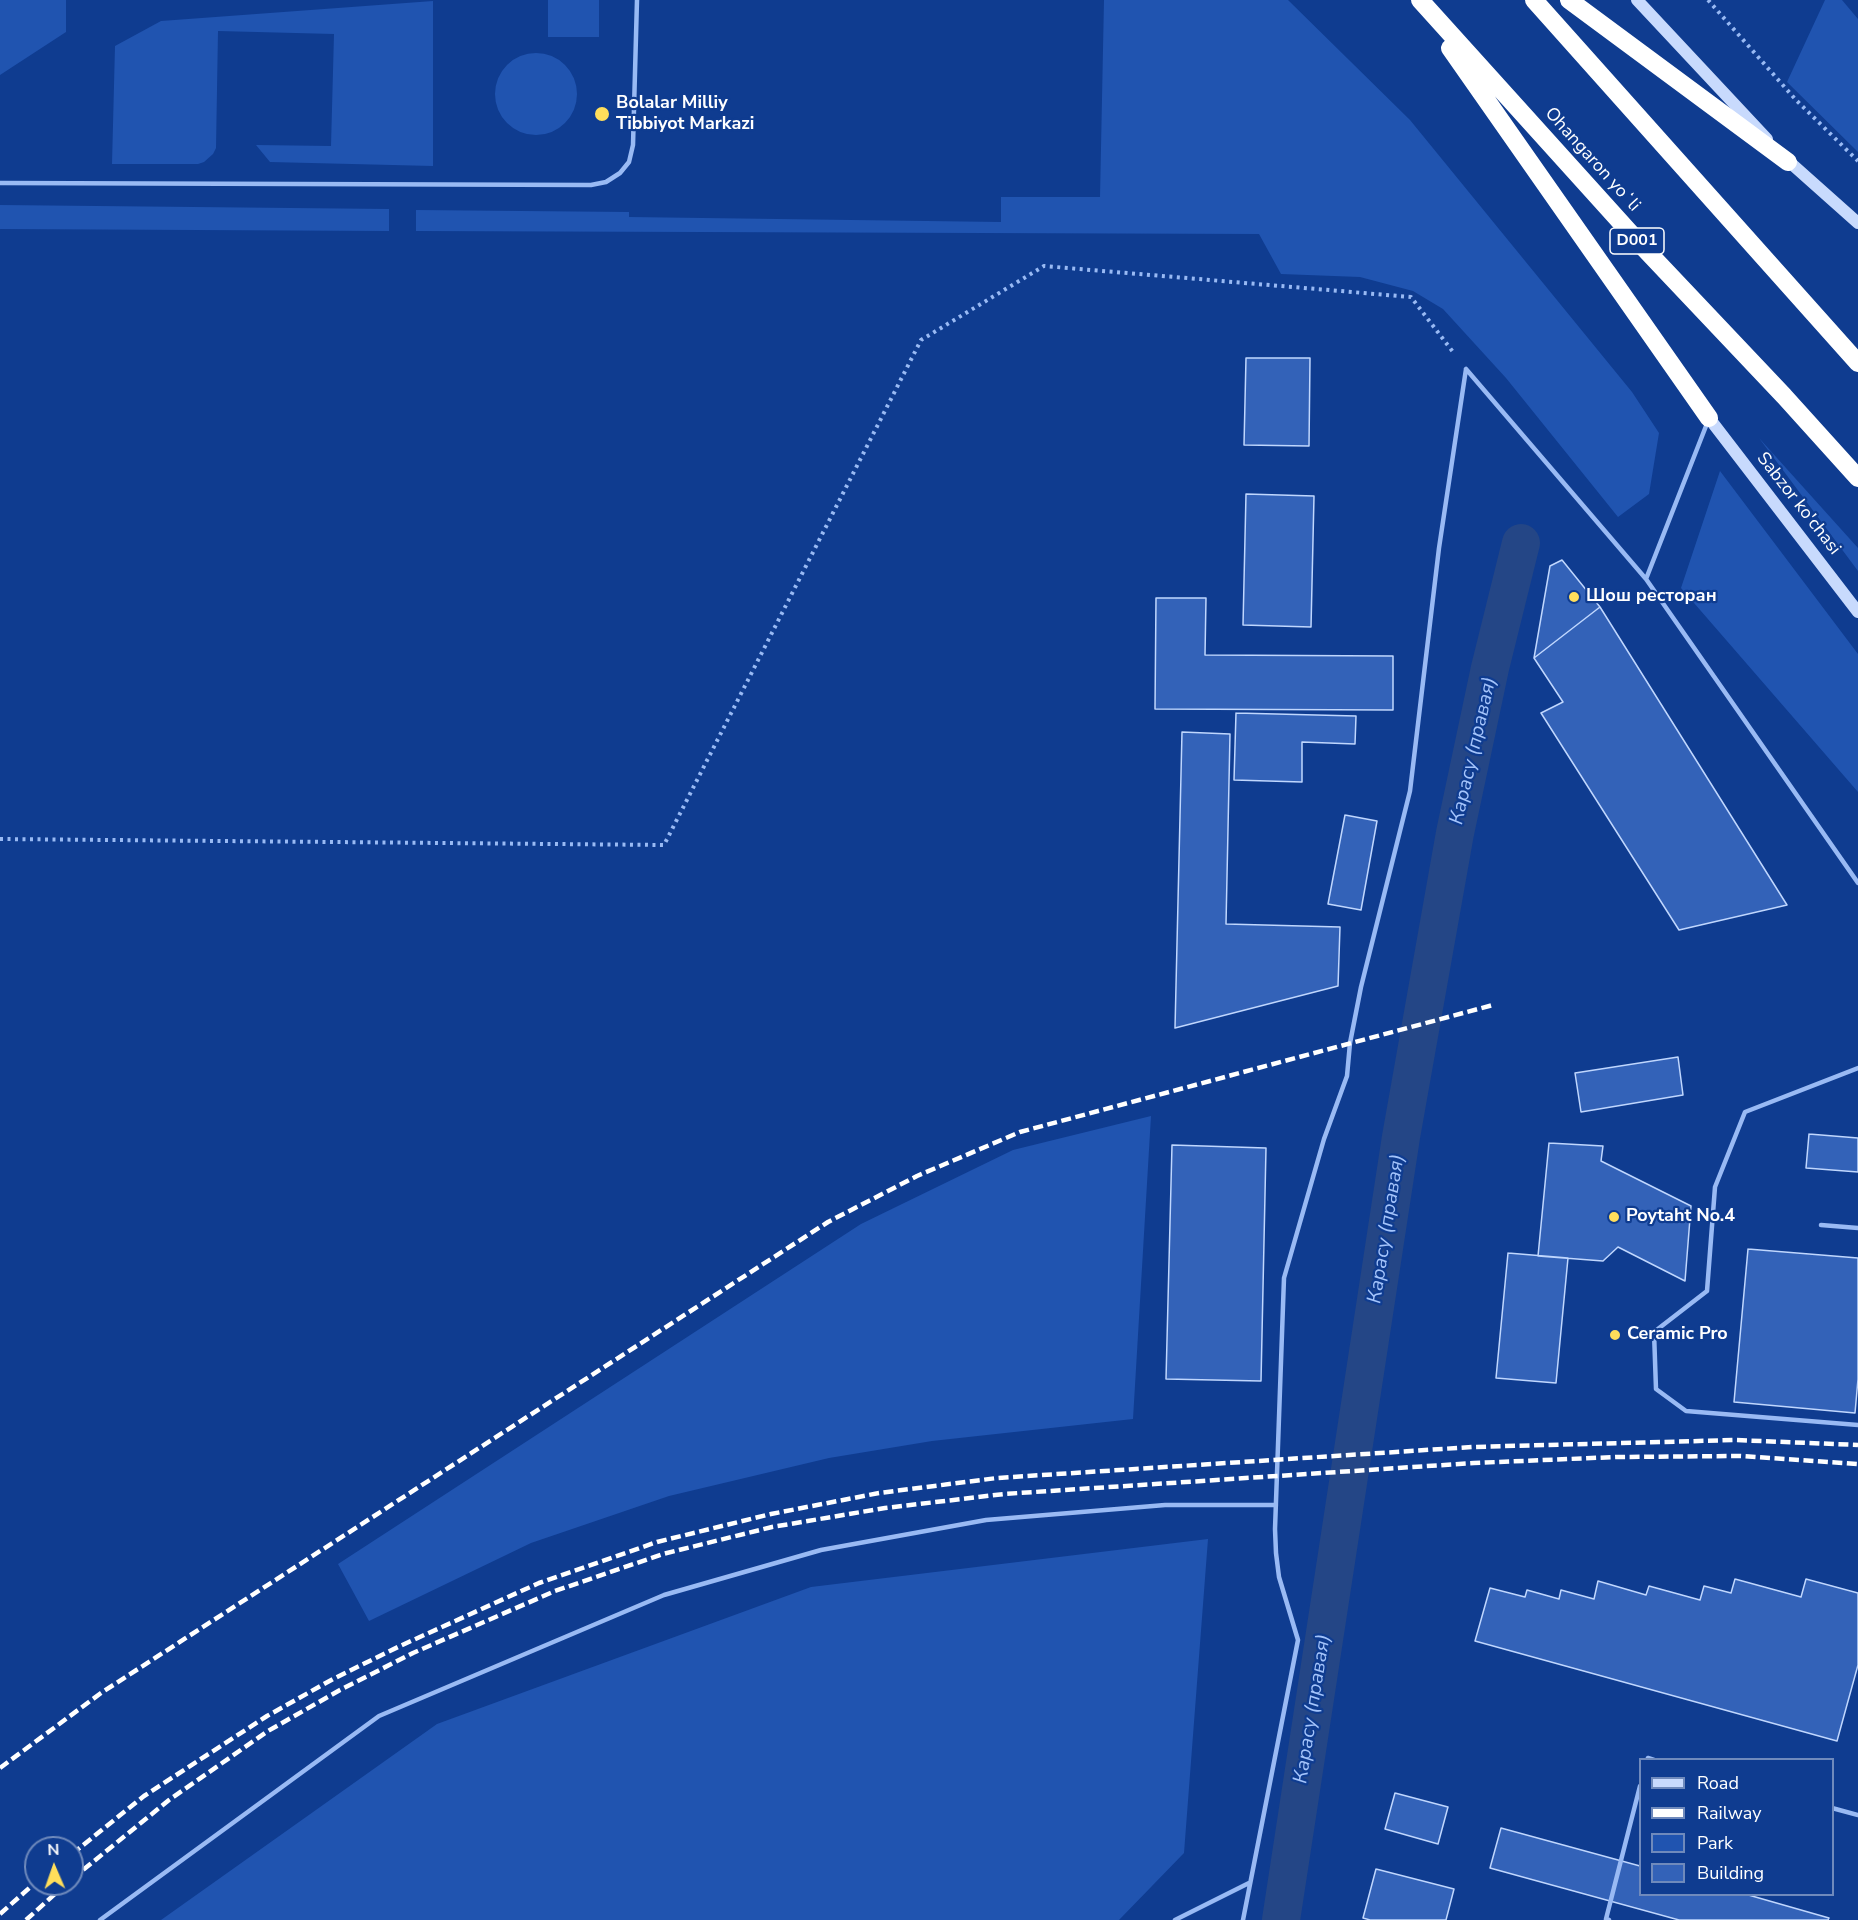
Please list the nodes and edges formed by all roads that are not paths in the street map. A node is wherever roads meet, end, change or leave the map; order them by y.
1 (637, 0) edge
2 (1418, 0) edge
3 (1534, 0) edge
4 (1569, 0) edge
5 (1636, 0) edge
6 (1788, 162) junction
7 (0, 183) edge
8 (1858, 223) edge
9 (1858, 363) edge
10 (1709, 418) junction
11 (1858, 478) edge
12 (1646, 579) junction
13 (1858, 612) edge
14 (1858, 883) edge
15 (1858, 1068) edge
16 (1821, 1225) dead end
17 (1858, 1228) edge
18 (1858, 1425) edge
19 (1276, 1505) junction
20 (1639, 1794) edge
21 (1834, 1808) edge
22 (1858, 1815) edge
23 (1250, 1883) junction
24 (100, 1920) edge
25 (1175, 1920) edge
26 (1243, 1920) edge
27 (1609, 1920) edge

1 - 7 lane
2 - 10 highway
2 - 11 highway, Ohangaron yoʻli / D001
3 - 9 highway
4 - 6 highway
5 - 6 main road
6 - 8 main road
10 - 12 lane
10 - 13 main road, Sabzor ko'chasi
12 - 14 lane
12 - 19 lane
15 - 18 lane
16 - 17 lane
19 - 23 lane
19 - 24 lane
20 - 27 lane
21 - 22 lane
23 - 25 lane
23 - 26 lane

